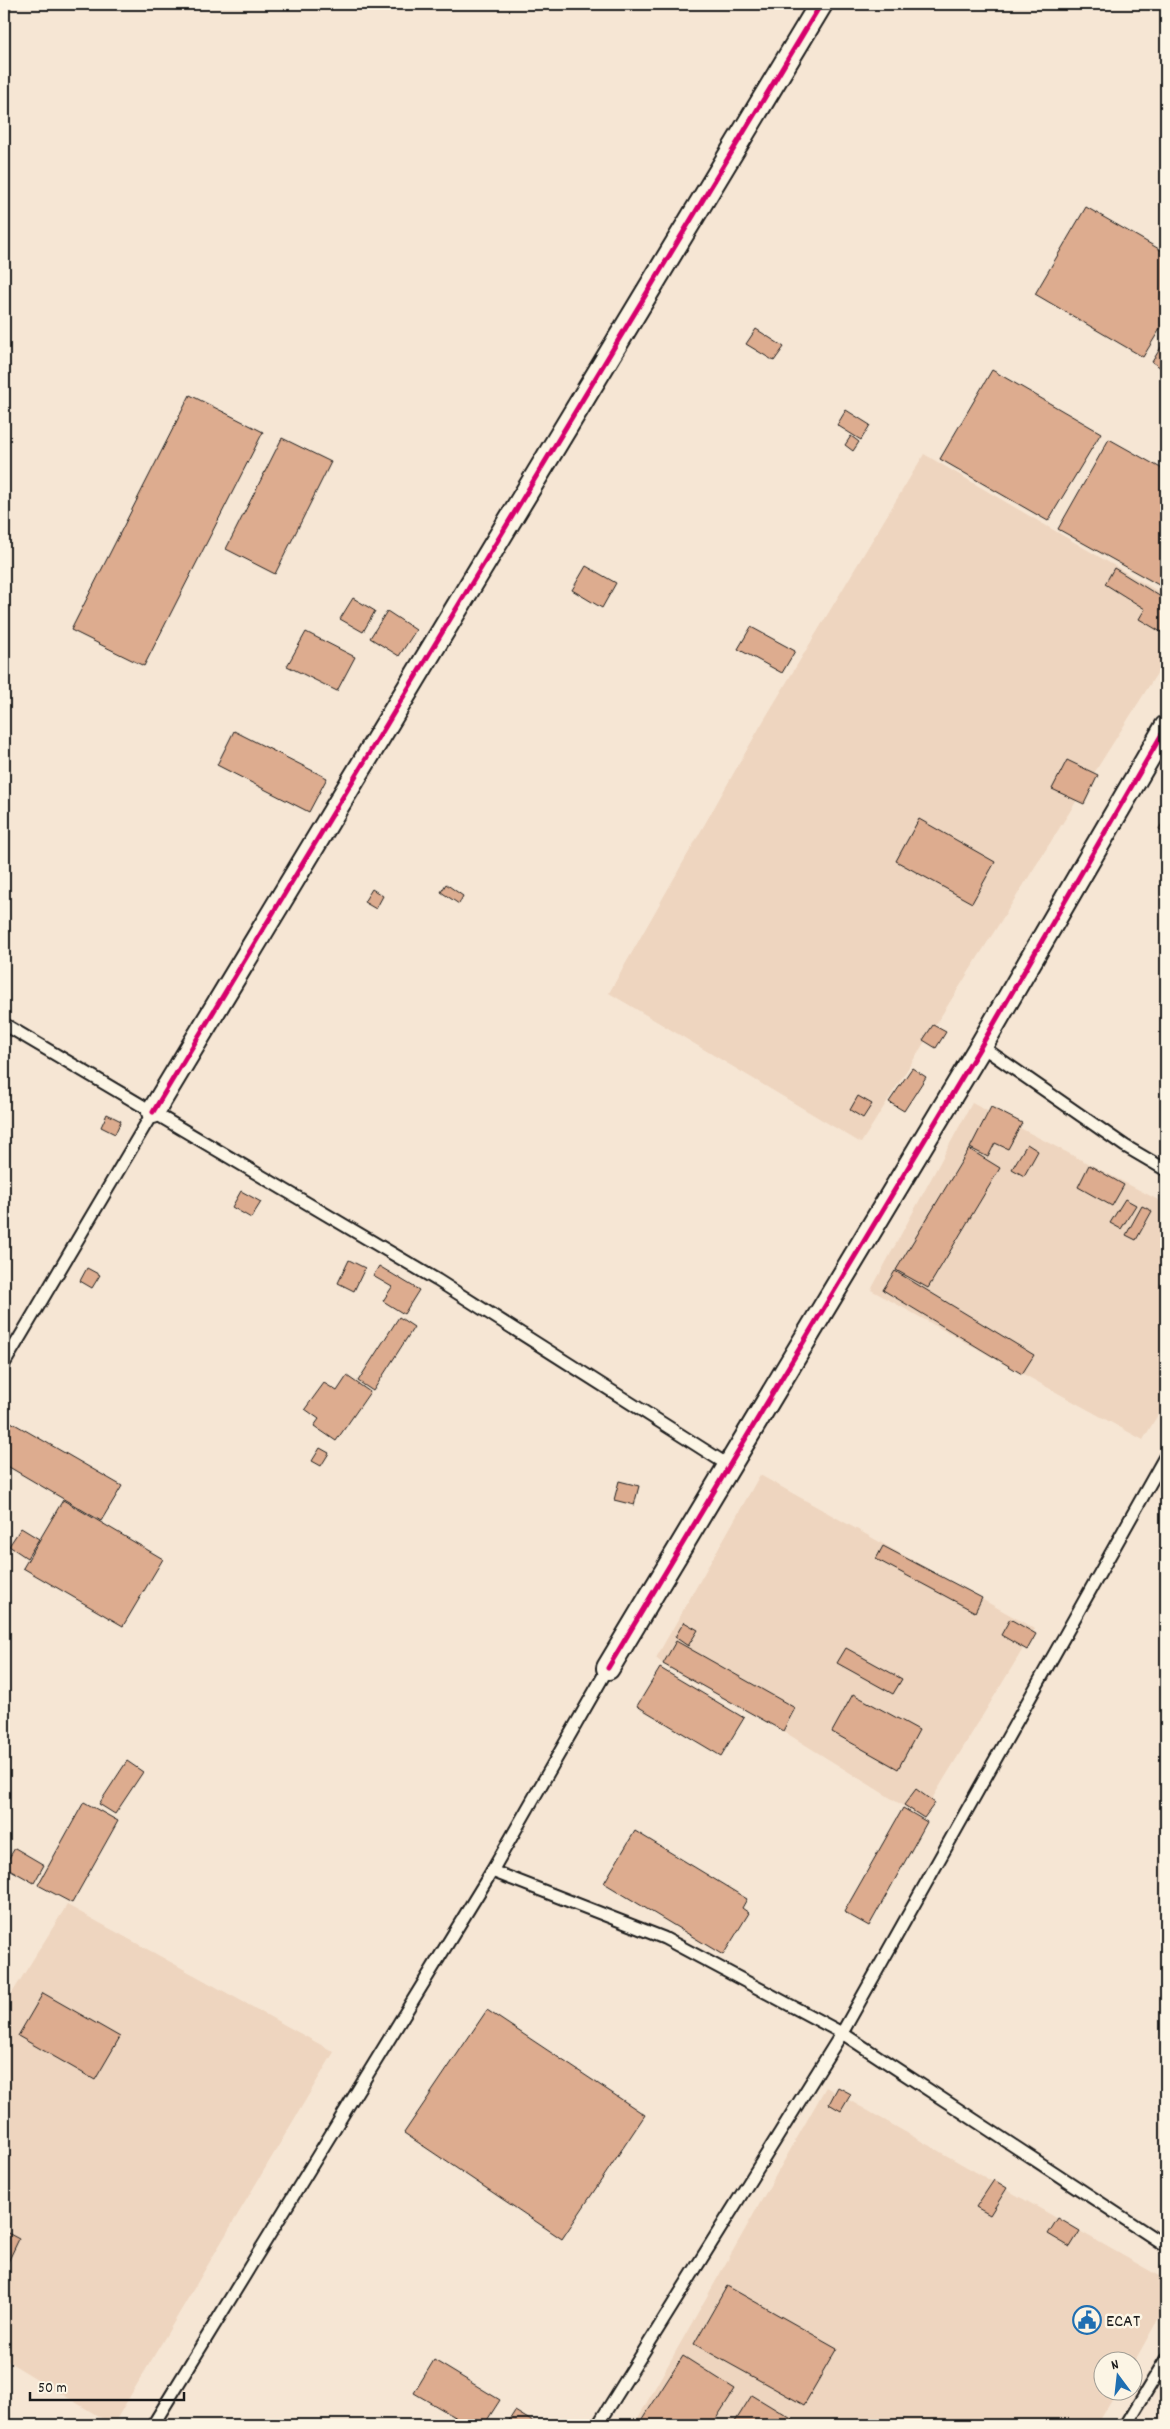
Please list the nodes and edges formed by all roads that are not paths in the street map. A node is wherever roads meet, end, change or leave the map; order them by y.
1 (821, 4) edge
2 (1166, 727) edge
3 (4, 1024) edge
4 (981, 1046) junction
5 (153, 1112) junction
6 (1166, 1170) edge
7 (4, 1364) edge
8 (1166, 1454) edge
9 (728, 1465) junction
10 (608, 1668) joint
11 (492, 1871) junction
12 (842, 2033) junction
13 (1166, 2246) edge
14 (1166, 2358) edge
15 (153, 2425) edge
16 (598, 2425) edge
17 (1126, 2425) edge

1 - 5 street
2 - 4 street
3 - 5 lane
4 - 6 lane
4 - 9 street
5 - 7 lane
5 - 9 lane
8 - 12 lane
9 - 10 street
10 - 11 lane
11 - 12 lane
11 - 15 lane
12 - 13 lane
12 - 16 lane
14 - 17 lane

